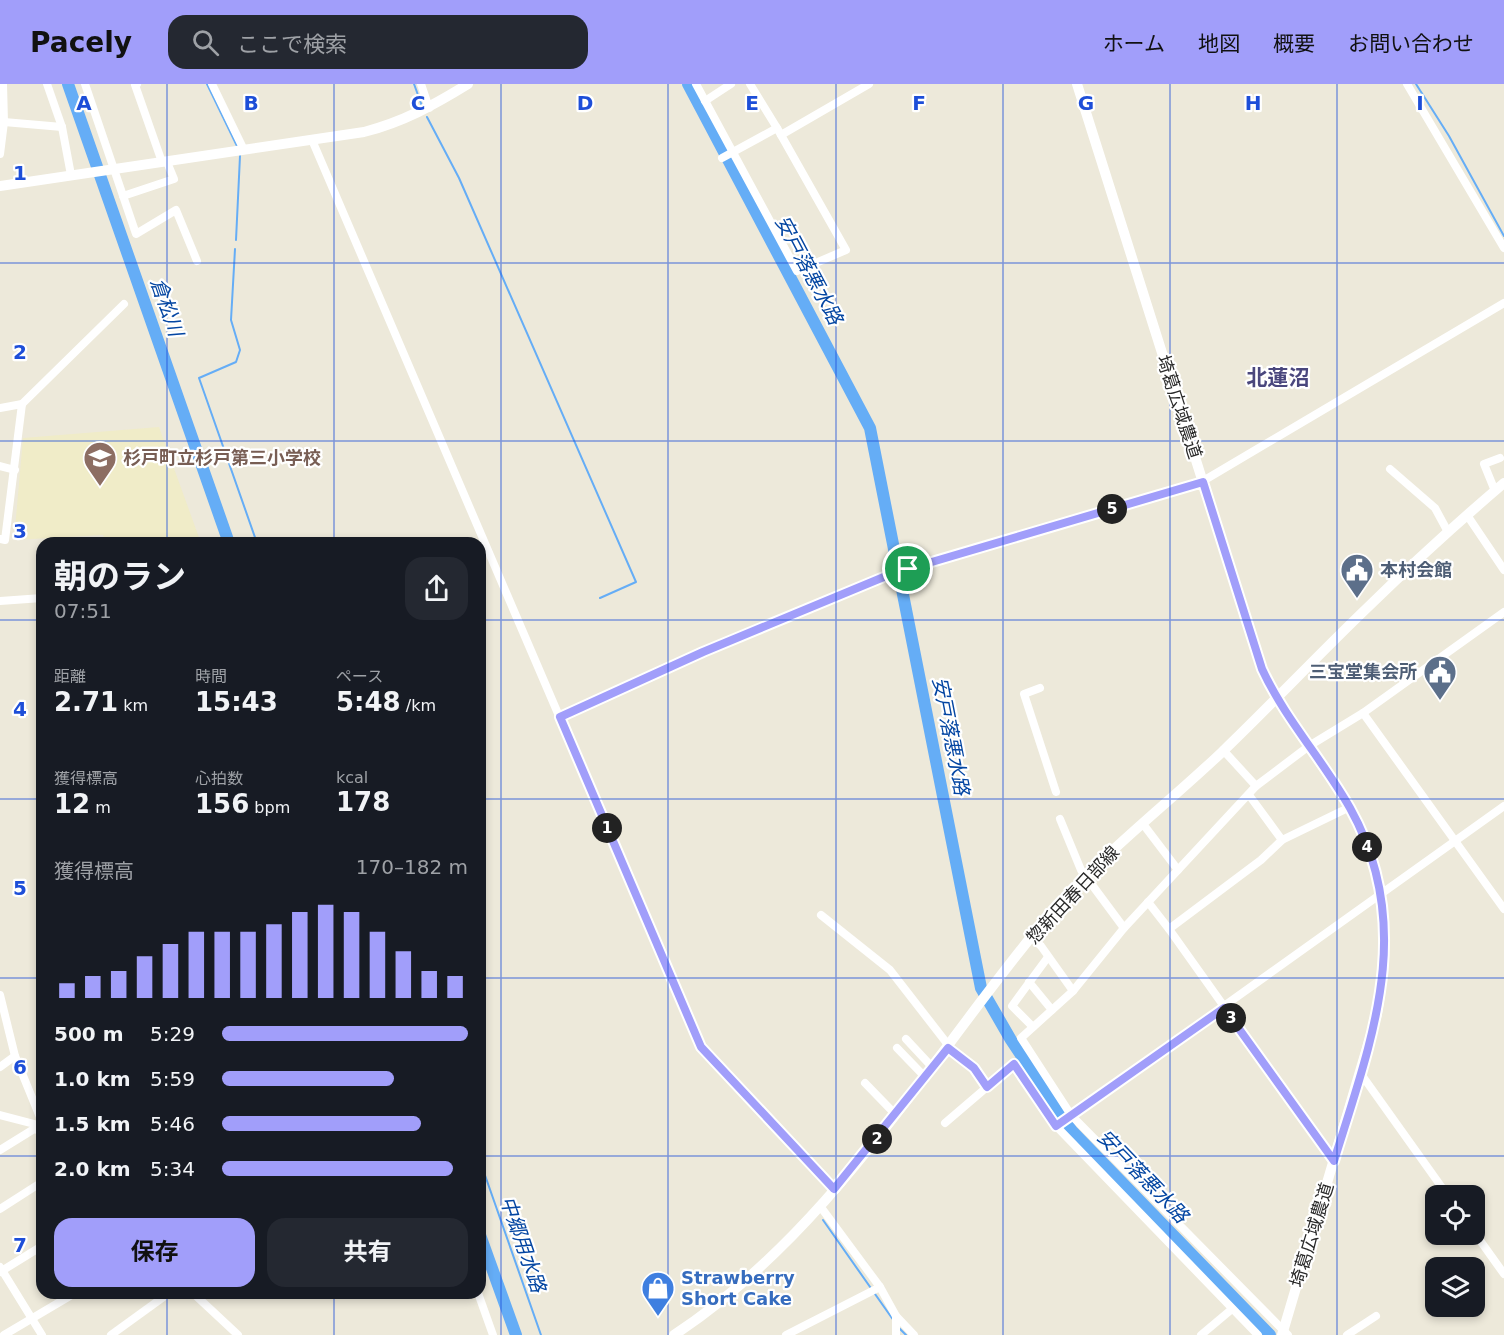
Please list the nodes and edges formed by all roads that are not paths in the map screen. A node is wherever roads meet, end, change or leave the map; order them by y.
1 (3, 84) edge
2 (47, 84) edge
3 (86, 84) edge
4 (137, 84) edge
5 (224, 84) edge
6 (421, 84) edge
7 (468, 84) edge
8 (696, 84) edge
9 (731, 84) edge
10 (750, 84) edge
11 (869, 84) edge
12 (1077, 84) edge
13 (1407, 84) edge
14 (213, 86) edge
15 (705, 101) junction
16 (429, 108) junction
17 (4, 122) junction
18 (62, 127) junction
19 (779, 131) junction
20 (312, 140) junction
21 (244, 150) junction
22 (733, 152) junction
23 (0, 154) edge
24 (722, 158) dead end
25 (165, 162) junction
26 (114, 169) junction
27 (71, 175) junction
28 (3, 183) edge
29 (123, 196) junction
30 (1504, 248) edge
31 (197, 261) dead end
32 (1504, 303) edge
33 (124, 304) dead end
34 (22, 404) junction
35 (0, 408) edge
36 (1500, 458) dead end
37 (0, 466) edge
38 (1390, 469) dead end
39 (15, 470) junction
40 (1203, 482) junction
41 (1504, 483) edge
42 (1495, 491) junction
43 (1467, 515) junction
44 (1448, 532) junction
45 (483, 537) edge
46 (0, 539) edge
47 (486, 545) edge
48 (1504, 570) edge
49 (36, 598) edge
50 (0, 601) edge
51 (1504, 612) edge
52 (1040, 688) dead end
53 (1276, 698) junction
54 (1363, 713) junction
55 (560, 717) junction
56 (1309, 746) junction
57 (1223, 750) junction
58 (1256, 786) junction
59 (1056, 792) dead end
60 (1249, 795) junction
61 (1504, 806) edge
62 (1350, 807) junction
63 (1060, 819) dead end
64 (1143, 824) junction
65 (1281, 840) junction
66 (1456, 841) junction
67 (1178, 870) junction
68 (1086, 877) junction
69 (1380, 896) junction
70 (1148, 902) junction
71 (1504, 909) edge
72 (821, 915) dead end
73 (1124, 928) junction
74 (1169, 929) junction
75 (1032, 938) junction
76 (1048, 957) junction
77 (1029, 982) junction
78 (1073, 991) junction
79 (0, 995) edge
80 (1224, 1008) junction
81 (1052, 1010) junction
82 (3, 1025) edge
83 (1033, 1027) junction
84 (906, 1039) dead end
85 (949, 1047) junction
86 (897, 1048) dead end
87 (15, 1056) junction
88 (0, 1067) edge
89 (933, 1068) junction
90 (1361, 1074) junction
91 (926, 1078) junction
92 (865, 1083) dead end
93 (987, 1087) junction
94 (36, 1109) edge
95 (0, 1115) edge
96 (896, 1115) junction
97 (1071, 1115) junction
98 (36, 1123) edge
99 (945, 1123) dead end
100 (1056, 1126) junction
101 (36, 1130) edge
102 (0, 1150) edge
103 (1334, 1161) junction
104 (1440, 1185) edge
105 (36, 1186) edge
106 (834, 1189) junction
107 (820, 1206) junction
108 (0, 1209) edge
109 (1483, 1245) edge
110 (36, 1250) edge
111 (1, 1270) edge
112 (1504, 1274) edge
113 (880, 1287) junction
114 (65, 1299) edge
115 (161, 1299) edge
116 (199, 1299) edge
117 (480, 1299) edge
118 (1232, 1309) junction
119 (896, 1316) junction
120 (1376, 1316) dead end
121 (32, 1319) junction
122 (1284, 1334) edge
123 (4, 1335) edge
124 (42, 1335) edge
125 (111, 1335) edge
126 (238, 1335) edge
127 (493, 1335) edge
128 (674, 1335) edge
129 (786, 1335) edge
130 (896, 1335) edge
131 (914, 1335) edge
132 (1201, 1335) edge
133 (1258, 1335) edge
134 (1347, 1335) edge

1 - 17 street
2 - 18 street
3 - 26 street
4 - 25 street
5 - 14 street
6 - 16 street
7 - 16 street
8 - 15 street
9 - 15 street
10 - 19 street
11 - 19 street
12 - 40 street, 埼葛広域農道
13 - 30 street
14 - 21 street
15 - 22 street
16 - 20 street
17 - 18 street
17 - 23 street
18 - 27 street
19 - 22 street
19 - 22 street
20 - 21 street
20 - 45 street
21 - 25 street
22 - 24 street
25 - 26 street
25 - 29 street
26 - 27 street
26 - 29 street
27 - 28 street
29 - 31 street
32 - 40 street
33 - 34 street
34 - 35 street
34 - 39 street
36 - 42 street
37 - 39 street
38 - 44 street
39 - 46 street
40 - 53 street, 埼葛広域農道
40 - 55 street
41 - 42 street, 惣新田春日部線
42 - 43 street, 惣新田春日部線
43 - 44 street, 惣新田春日部線
43 - 48 street
44 - 53 street, 惣新田春日部線
47 - 55 street
49 - 50 street
51 - 54 street
52 - 59 street
53 - 56 street, 埼葛広域農道
53 - 57 street, 惣新田春日部線
54 - 56 street
54 - 66 street
55 - 106 street
56 - 58 street
56 - 62 street, 埼葛広域農道
57 - 58 street
57 - 64 street, 惣新田春日部線
58 - 60 street
60 - 65 street
60 - 67 street
61 - 66 street
62 - 65 street
62 - 69 street, 埼葛広域農道
63 - 68 street
64 - 67 street
64 - 68 street, 惣新田春日部線
65 - 74 street
66 - 69 street
66 - 71 street
67 - 70 street
68 - 73 street
68 - 75 street, 惣新田春日部線
69 - 80 street
69 - 90 street, 埼葛広域農道
70 - 73 street
70 - 74 street
72 - 85 street
73 - 78 street
74 - 80 street
75 - 76 street
75 - 85 street, 惣新田春日部線
76 - 77 street
76 - 78 street
77 - 81 street
77 - 83 street
78 - 81 street
79 - 82 street
80 - 97 street
80 - 103 street
81 - 83 street
82 - 87 street
83 - 97 street
84 - 89 street
85 - 89 street, 惣新田春日部線
85 - 93 street
86 - 91 street
87 - 88 street
87 - 94 street
89 - 91 street, 惣新田春日部線
90 - 103 street, 埼葛広域農道
90 - 104 street
91 - 96 street, 惣新田春日部線
92 - 96 street
93 - 99 street
93 - 100 street
95 - 98 street
96 - 106 street, 惣新田春日部線
97 - 100 street
97 - 122 street
100 - 118 street
101 - 102 street
103 - 122 street, 埼葛広域農道
105 - 108 street
106 - 107 street, 惣新田春日部線
107 - 113 street
107 - 128 street, 惣新田春日部線
109 - 112 street
110 - 111 street
111 - 121 street
113 - 119 street
113 - 129 street
114 - 121 street
115 - 125 street
116 - 126 street
117 - 127 street
118 - 132 street
118 - 133 street
119 - 130 street
119 - 131 street
120 - 134 street
121 - 123 street
121 - 124 street

